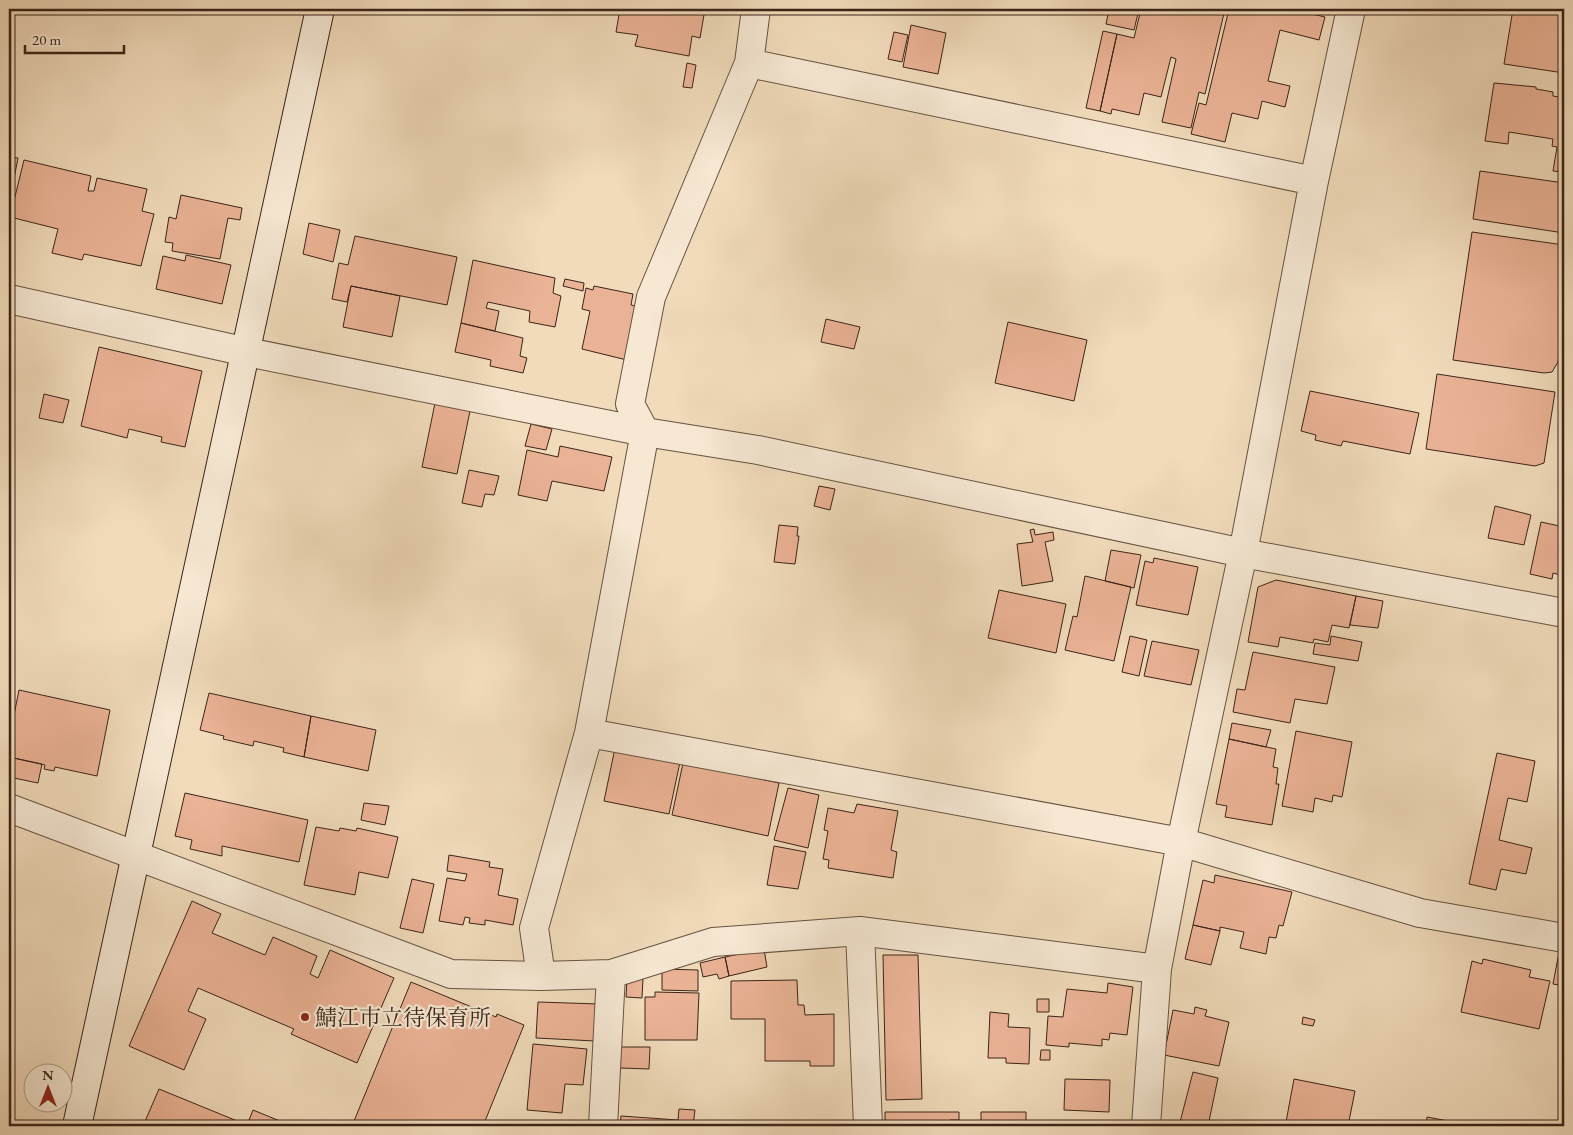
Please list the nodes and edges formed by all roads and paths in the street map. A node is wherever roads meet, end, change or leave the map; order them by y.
1 (320, 9) edge
2 (756, 9) edge
3 (1351, 9) edge
4 (749, 63) junction
5 (1314, 181) junction
6 (9, 299) edge
7 (247, 352) junction
8 (645, 432) junction
9 (1243, 553) junction
10 (1564, 613) edge
11 (589, 732) junction
12 (9, 808) edge
13 (1181, 842) junction
14 (134, 856) junction
15 (860, 931) junction
16 (1564, 938) edge
17 (1157, 969) junction
18 (612, 974) junction
19 (541, 976) junction
20 (77, 1126) edge
21 (603, 1126) edge
22 (868, 1126) edge
23 (1146, 1126) edge

1 - 7 street
2 - 4 street
3 - 5 street
4 - 5 street
4 - 8 street
5 - 9 street
6 - 7 street
7 - 8 street
7 - 14 street
8 - 9 street
8 - 11 street
9 - 10 street
9 - 13 street
11 - 13 street
11 - 19 street
12 - 14 street
13 - 16 street
13 - 17 street
14 - 19 street
14 - 20 street
15 - 17 street
15 - 18 street
15 - 22 street
17 - 23 street
18 - 19 street
18 - 21 street

